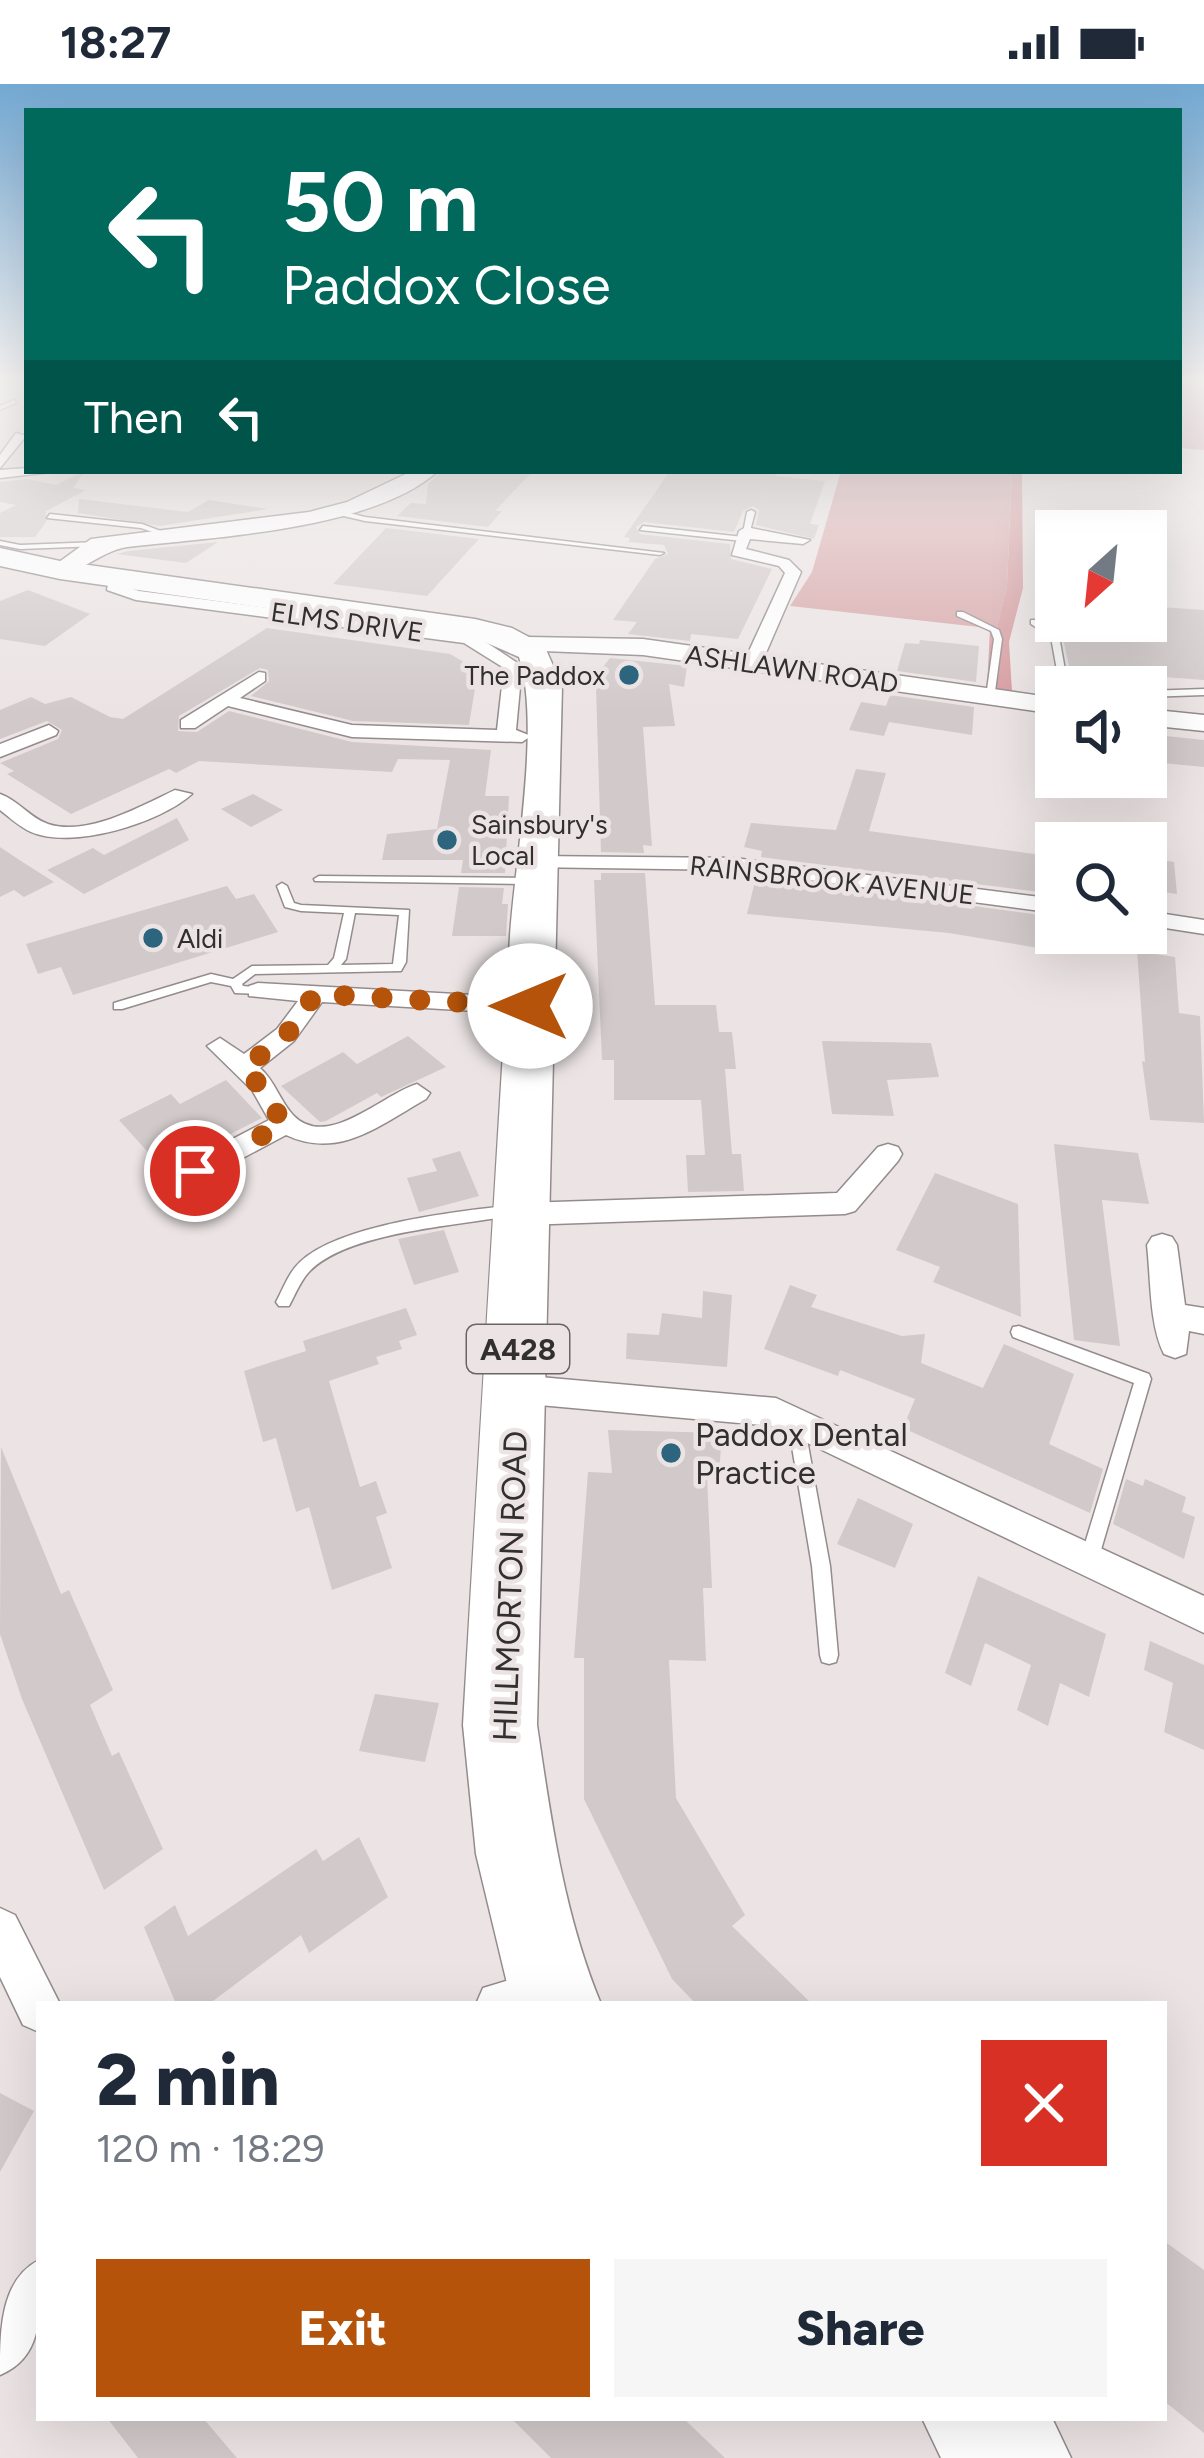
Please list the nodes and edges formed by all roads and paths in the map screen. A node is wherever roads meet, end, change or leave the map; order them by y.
1 (389, 492) edge
2 (334, 511) junction
3 (752, 512) dead end
4 (50, 516) dead end
5 (643, 528) dead end
6 (745, 535) junction
7 (170, 536) junction
8 (803, 540) dead end
9 (0, 543) edge
10 (99, 544) junction
11 (660, 553) dead end
12 (0, 557) edge
13 (61, 570) junction
14 (117, 578) junction
15 (960, 614) dead end
16 (1034, 622) dead end
17 (501, 637) junction
18 (753, 662) junction
19 (1060, 666) edge
20 (259, 677) dead end
21 (1204, 692) edge
22 (1167, 693) edge
23 (992, 697) junction
24 (226, 700) junction
25 (1035, 703) edge
26 (1167, 719) edge
27 (1204, 723) edge
28 (188, 724) dead end
29 (50, 731) dead end
30 (525, 736) junction
31 (0, 752) edge
32 (182, 794) dead end
33 (0, 800) edge
34 (535, 871) junction
35 (319, 879) dead end
36 (282, 886) dead end
37 (1035, 903) edge
38 (350, 909) junction
39 (1167, 921) edge
40 (1204, 927) edge
41 (332, 968) junction
42 (247, 987) junction
43 (314, 994) junction
44 (118, 1006) dead end
45 (530, 1006) junction
46 (220, 1046) dead end
47 (245, 1065) junction
48 (417, 1094) dead end
49 (284, 1124) junction
50 (888, 1154) dead end
51 (195, 1171) dead end
52 (523, 1211) junction
53 (1162, 1245) dead end
54 (284, 1301) dead end
55 (1204, 1321) edge
56 (1019, 1332) dead end
57 (517, 1389) junction
58 (795, 1420) junction
59 (1089, 1560) junction
60 (1204, 1616) edge
61 (829, 1655) dead end
62 (0, 1930) edge
63 (535, 1999) edge
64 (36, 2003) edge
65 (36, 2291) edge
66 (0, 2349) edge
67 (976, 2421) edge
68 (1019, 2458) edge

1 - 2 main road
2 - 7 main road
2 - 11 lane
3 - 6 lane
4 - 7 lane
5 - 6 lane
6 - 8 street
6 - 18 street
7 - 10 main road
9 - 10 lane
10 - 13 main road
12 - 13 highway, ASHLAWN ROAD
13 - 14 highway, ASHLAWN ROAD
14 - 17 highway, ASHLAWN ROAD
14 - 30 street, ELMS DRIVE
15 - 23 lane
16 - 19 lane
17 - 18 main road, ASHLAWN ROAD
17 - 30 highway, HILLMORTON ROAD / A428
18 - 23 main road, ASHLAWN ROAD
20 - 24 street
21 - 22 lane
23 - 25 main road, ASHLAWN ROAD
24 - 28 street
24 - 30 street
26 - 27 main road
29 - 31 street
30 - 34 highway, HILLMORTON ROAD / A428
32 - 33 street
34 - 35 lane
34 - 37 street, RAINSBROOK AVENUE
34 - 45 highway, HILLMORTON ROAD / A428
36 - 38 lane
38 - 41 lane
38 - 41 lane
39 - 40 street
41 - 42 lane
42 - 43 street
42 - 44 lane
43 - 45 street
43 - 47 street
45 - 52 highway, HILLMORTON ROAD / A428
46 - 47 street
47 - 49 street
48 - 49 street
49 - 51 street
50 - 52 street
52 - 54 lane
52 - 57 highway, HILLMORTON ROAD / A428
53 - 55 street
56 - 59 lane
57 - 58 street
57 - 63 highway, HILLMORTON ROAD / A428
58 - 59 street
58 - 61 lane
59 - 60 street
62 - 64 street
65 - 66 street
67 - 68 highway

